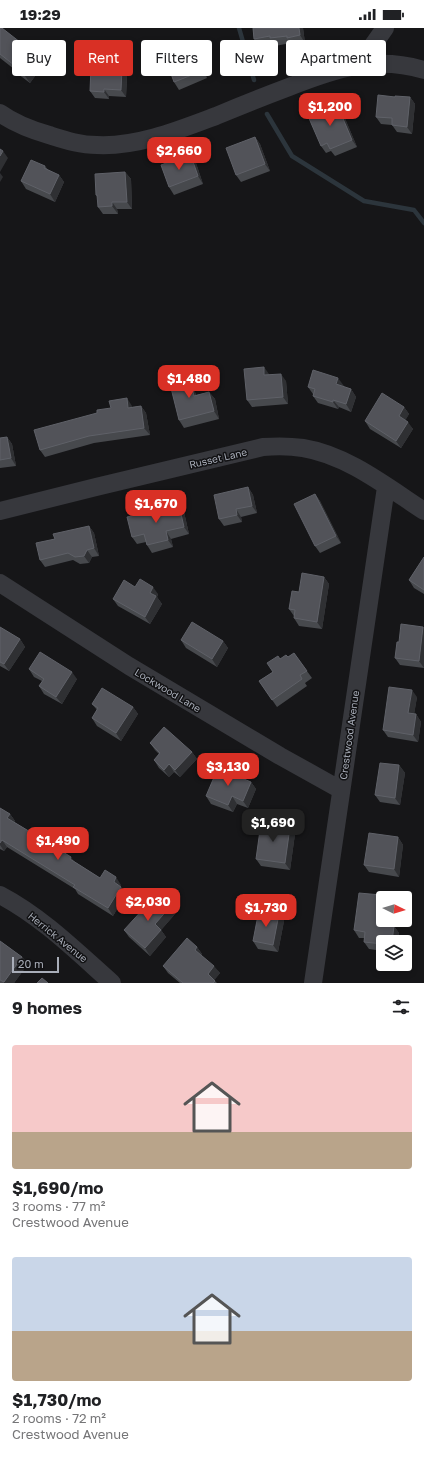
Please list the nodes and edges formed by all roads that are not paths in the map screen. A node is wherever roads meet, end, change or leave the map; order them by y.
1 (385, 28) edge
2 (376, 40) edge
3 (386, 64) edge
4 (424, 70) edge
5 (318, 76) edge
6 (0, 113) edge
7 (386, 487) junction
8 (0, 511) edge
9 (424, 511) edge
10 (0, 583) edge
11 (341, 790) junction
12 (0, 896) edge
13 (112, 983) edge
14 (313, 983) edge

1 - 2 street
3 - 4 street
5 - 6 street
7 - 8 street, Russet Lane
7 - 9 street, Russet Lane
7 - 11 street, Crestwood Avenue
10 - 11 street, Lockwood Lane
11 - 14 street, Crestwood Avenue
12 - 13 street, Herrick Avenue

